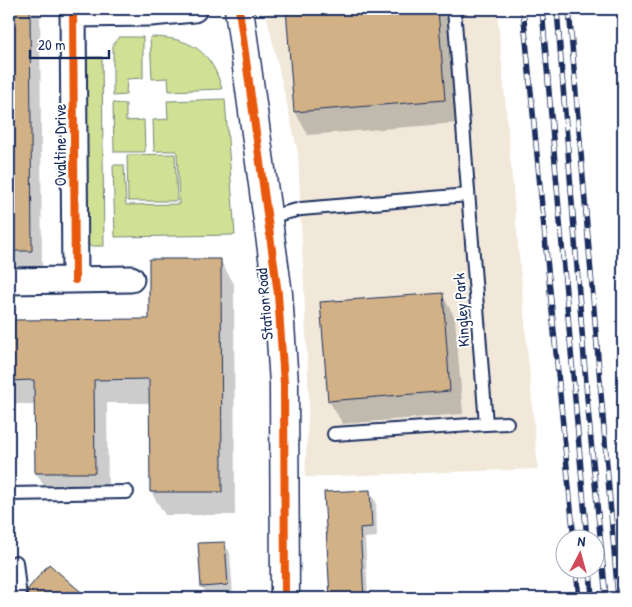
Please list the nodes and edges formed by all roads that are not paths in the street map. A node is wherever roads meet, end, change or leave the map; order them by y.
1 (194, 9) edge
2 (239, 9) edge
3 (454, 9) edge
4 (73, 11) edge
5 (468, 194) junction
6 (268, 217) junction
7 (75, 280) junction
8 (131, 280) dead end
9 (9, 281) edge
10 (507, 423) dead end
11 (486, 424) junction
12 (334, 434) dead end
13 (127, 492) dead end
14 (9, 494) edge
15 (16, 562) dead end
16 (20, 598) edge
17 (285, 598) edge

1 - 4 street, Ovaltine Drive
2 - 6 street, Station Road
3 - 5 lane, Kingley Park
4 - 7 street, Ovaltine Drive
5 - 6 lane
5 - 11 lane, Kingley Park
6 - 17 street, Station Road
7 - 8 street
7 - 9 street
10 - 11 lane
11 - 12 lane
13 - 14 lane
15 - 16 lane

